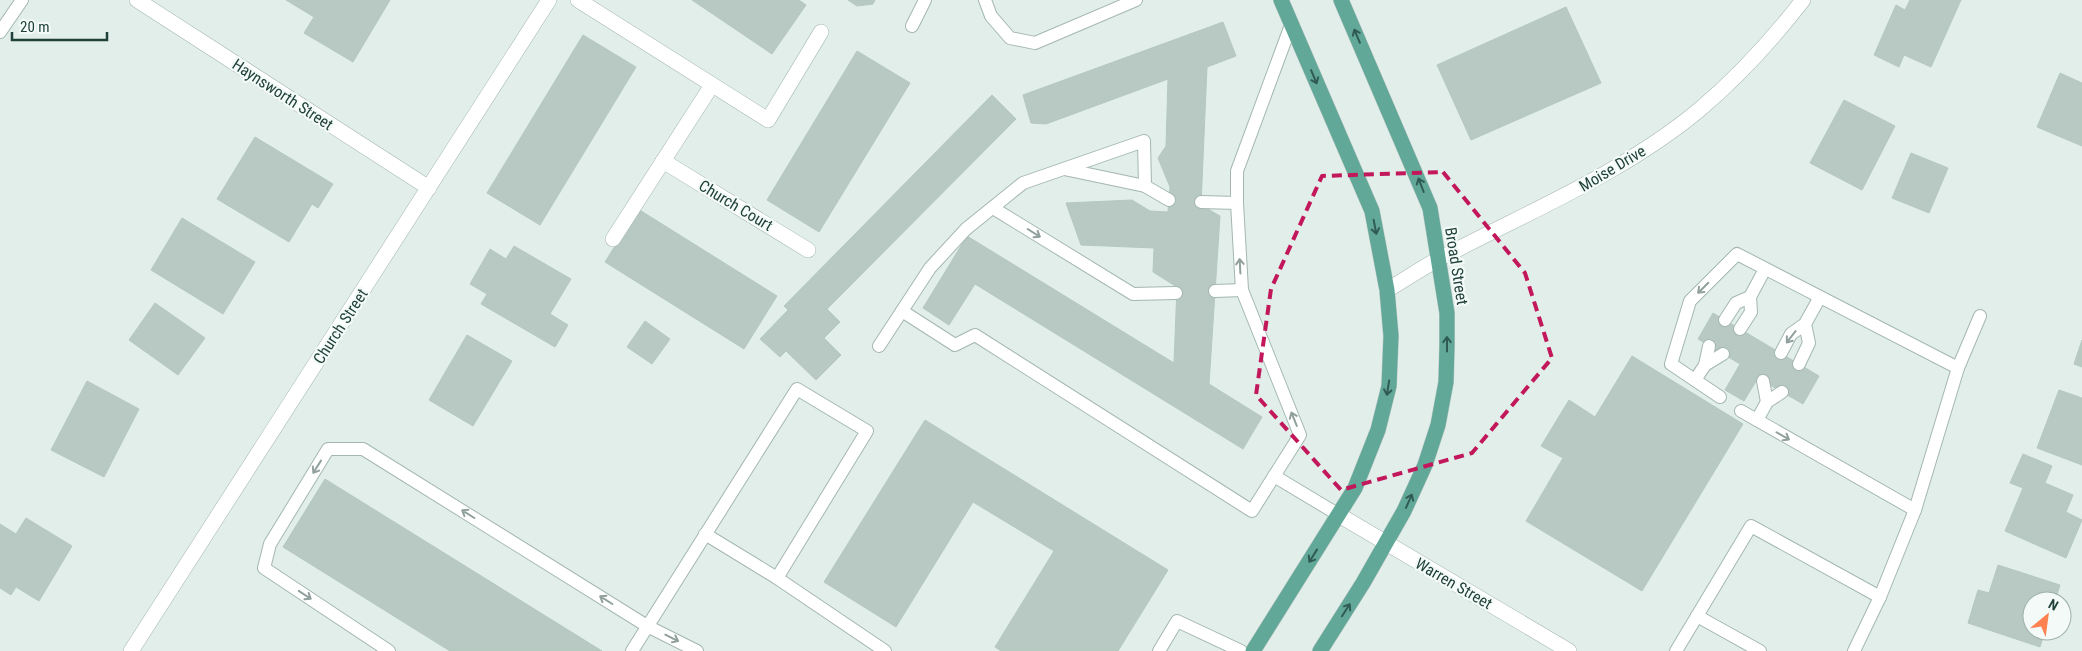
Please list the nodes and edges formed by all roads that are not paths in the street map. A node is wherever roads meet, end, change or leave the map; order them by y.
1 (22, 0) edge
2 (137, 0) edge
3 (549, 0) edge
4 (578, 0) edge
5 (926, 0) edge
6 (985, 0) edge
7 (1136, 0) edge
8 (1281, 0) edge
9 (1341, 0) edge
10 (1803, 0) edge
11 (1291, 25) junction
12 (912, 26) dead end
13 (0, 32) edge
14 (821, 32) dead end
15 (712, 85) junction
16 (663, 161) junction
17 (1062, 169) junction
18 (1145, 186) junction
19 (429, 188) junction
20 (1169, 200) dead end
21 (1201, 202) dead end
22 (1237, 203) junction
23 (992, 208) junction
24 (613, 239) dead end
25 (808, 250) dead end
26 (1438, 259) junction
27 (1765, 269) junction
28 (1242, 290) junction
29 (1387, 290) junction
30 (1215, 292) dead end
31 (1176, 293) dead end
32 (1750, 297) junction
33 (1820, 297) junction
34 (902, 311) junction
35 (1980, 316) dead end
36 (1725, 320) dead end
37 (1805, 324) junction
38 (1740, 329) dead end
39 (879, 346) dead end
40 (1709, 346) dead end
41 (1781, 353) dead end
42 (1723, 354) dead end
43 (1799, 364) dead end
44 (1705, 365) junction
45 (1958, 368) junction
46 (1695, 380) junction
47 (1763, 381) dead end
48 (1782, 392) dead end
49 (1720, 397) dead end
50 (1767, 402) junction
51 (1741, 411) dead end
52 (1757, 420) junction
53 (1274, 476) junction
54 (1915, 510) junction
55 (1339, 515) junction
56 (705, 534) junction
57 (1386, 544) junction
58 (777, 578) junction
59 (1880, 597) junction
60 (1697, 616) junction
61 (648, 626) junction
62 (131, 651) edge
63 (389, 651) edge
64 (632, 651) edge
65 (697, 651) edge
66 (885, 651) edge
67 (1160, 651) edge
68 (1241, 651) edge
69 (1253, 651) edge
70 (1320, 651) edge
71 (1569, 651) edge
72 (1676, 651) edge
73 (1760, 651) edge
74 (1854, 651) edge

1 - 13 lane
2 - 19 street, Haynsworth Street
3 - 19 street, Church Street
4 - 15 street
5 - 12 lane
6 - 7 lane
8 - 11 main road
26 -> 9 main road, Broad Street
10 - 26 street, Moise Drive
11 - 22 lane
11 -> 29 main road
14 - 15 street
15 - 16 street
16 - 24 street
16 - 25 street, Church Court
17 - 18 lane
17 - 18 lane
17 - 23 lane
18 - 20 lane
19 - 62 street, Church Street
21 - 22 lane
28 -> 22 lane
23 -> 31 lane
23 - 34 lane
26 - 29 street, Moise Drive
57 -> 26 main road, Broad Street
27 - 32 lane
27 - 33 lane
27 -> 46 lane
28 - 30 lane
53 -> 28 lane
29 -> 55 main road
32 - 36 lane
32 - 38 lane
33 - 37 lane
33 - 45 lane
34 - 39 lane
34 - 53 lane
35 - 45 lane
37 -> 41 lane
37 - 43 lane
40 - 44 lane
42 - 44 lane
44 - 46 lane
45 - 54 lane
46 - 49 lane
47 - 50 lane
48 - 50 lane
50 - 52 lane
51 - 52 lane
52 -> 54 lane
53 - 55 lane
54 - 59 lane
55 - 57 street, Warren Street
55 -> 69 main road
56 - 58 lane
56 - 58 lane
56 - 61 lane
70 -> 57 main road, Broad Street
57 - 71 street, Warren Street
58 - 66 lane
59 - 60 lane
59 - 74 lane
60 - 72 lane
60 - 73 lane
61 -> 63 lane
61 - 64 lane
61 -> 65 lane
67 - 68 lane

